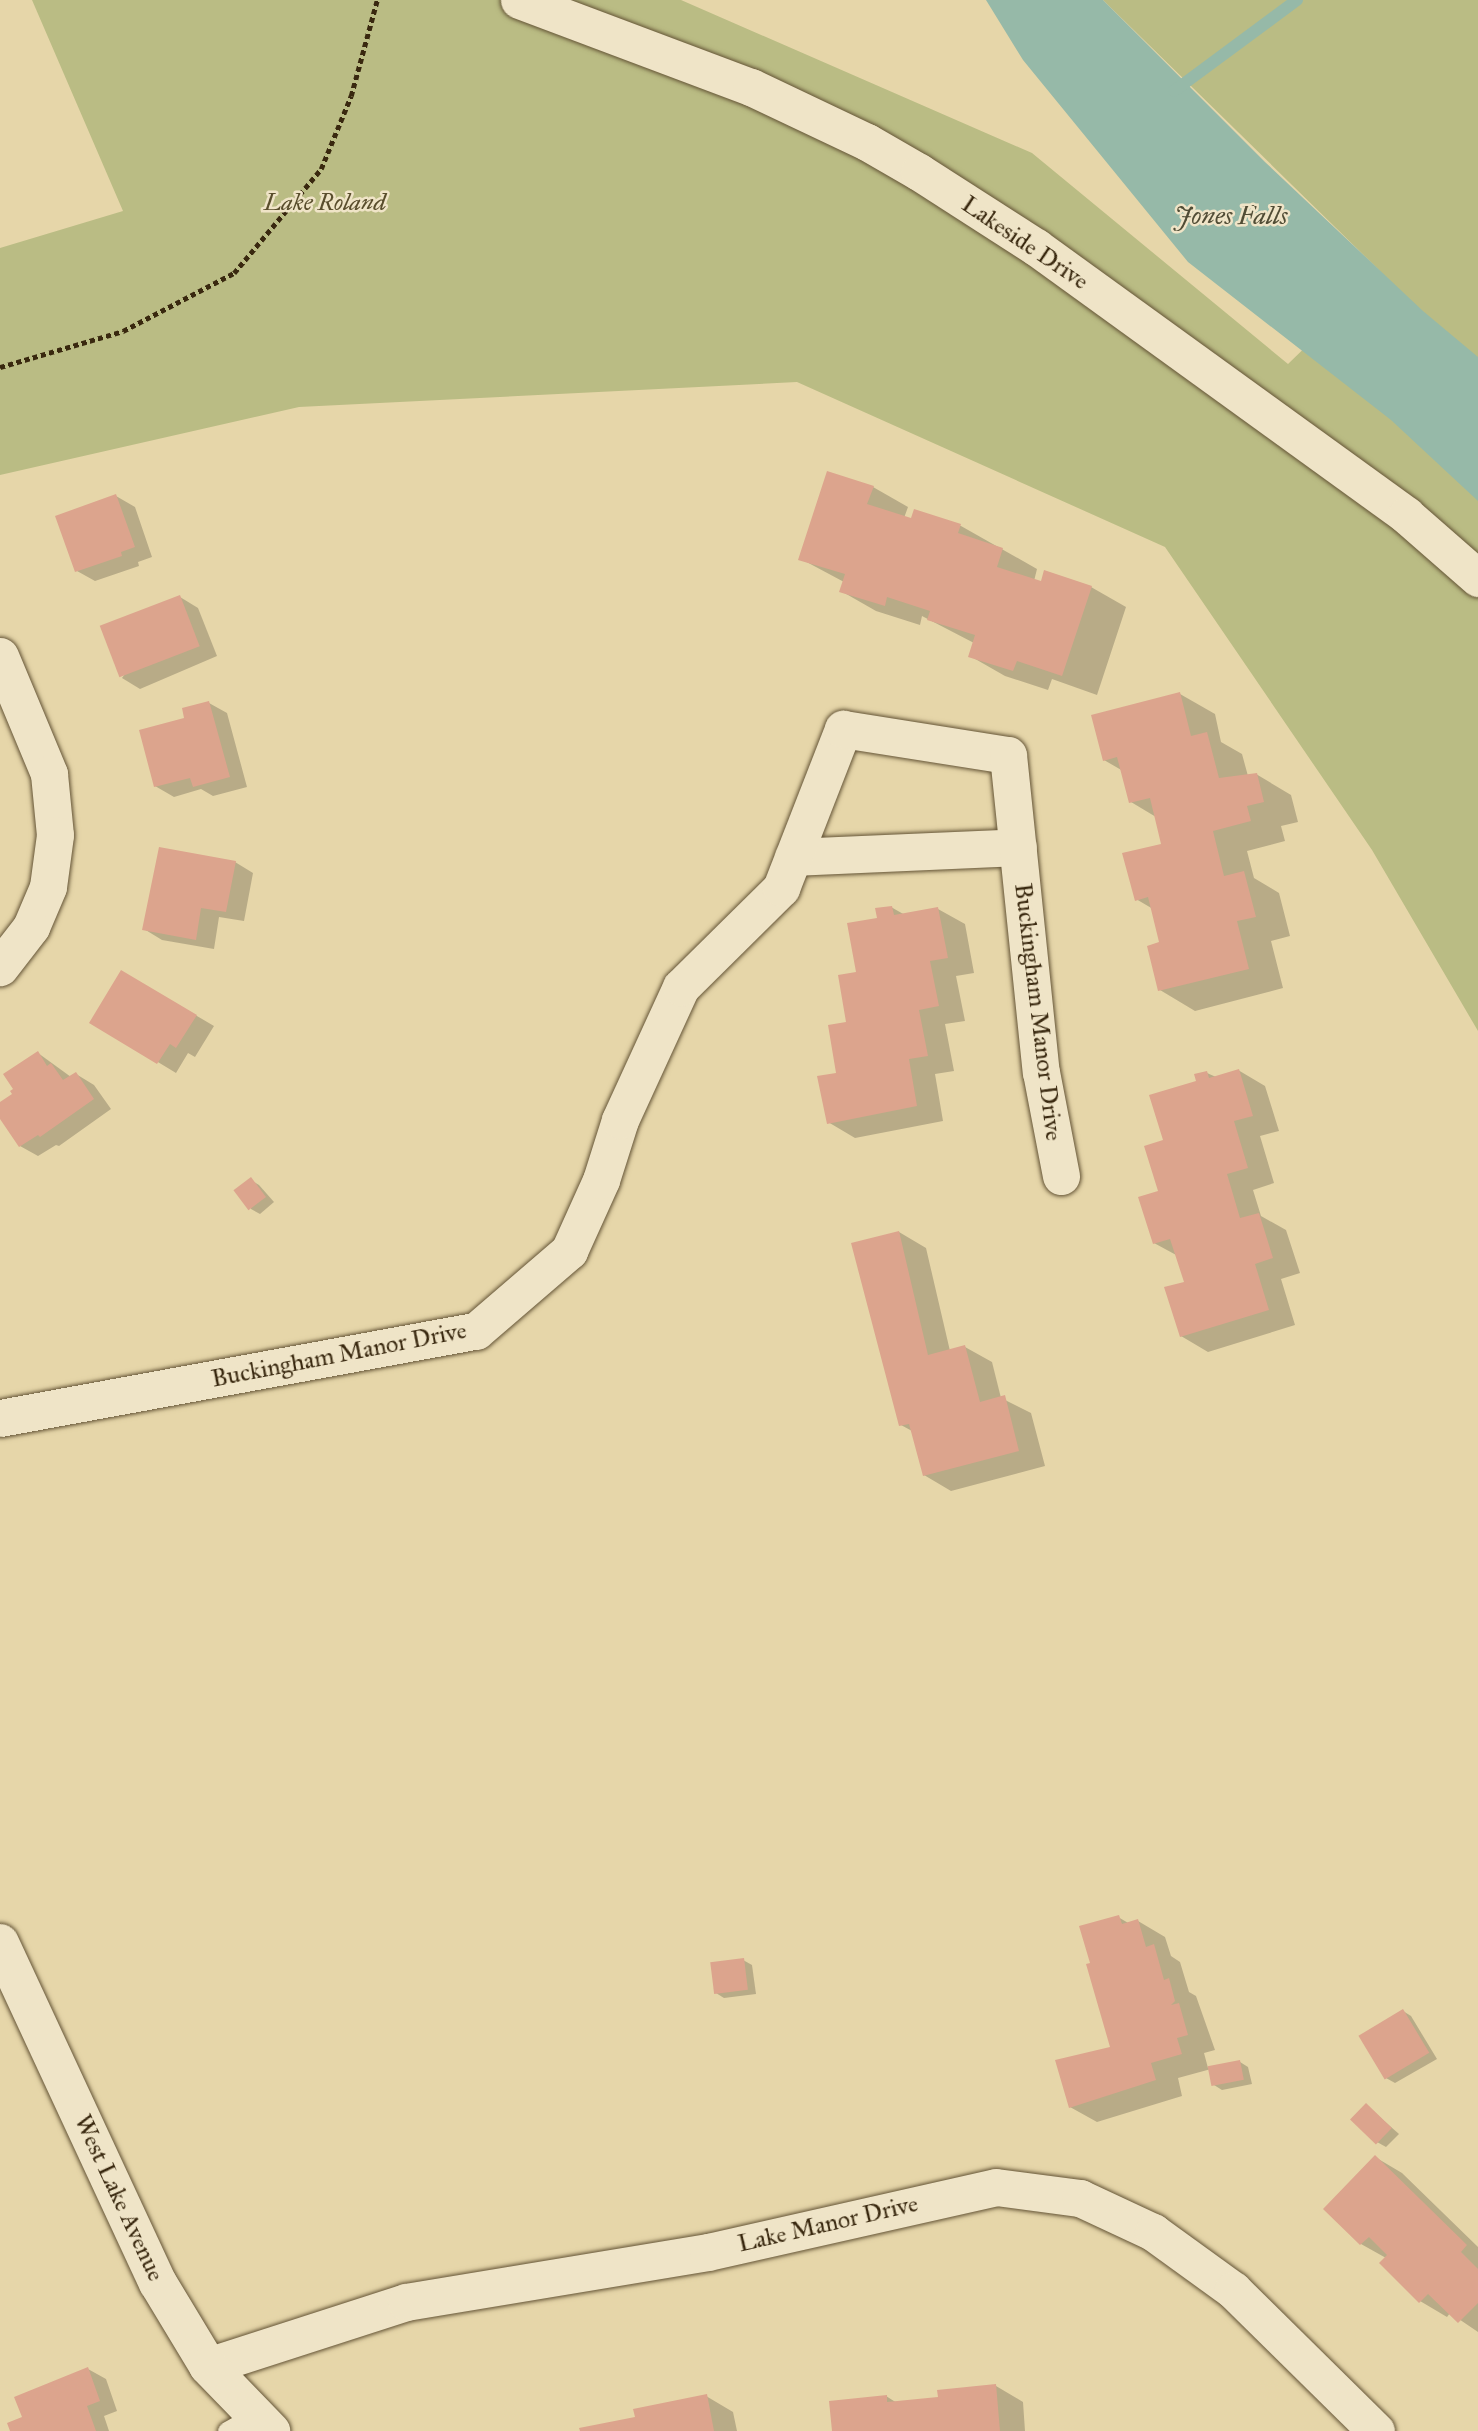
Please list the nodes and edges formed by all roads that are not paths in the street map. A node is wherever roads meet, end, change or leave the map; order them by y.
1 (519, 0) edge
2 (1478, 578) edge
3 (0, 656) edge
4 (1018, 847) junction
5 (793, 857) junction
6 (0, 967) edge
7 (1061, 1176) dead end
8 (0, 1418) edge
9 (0, 1943) edge
10 (208, 2366) junction
11 (251, 2426) edge
12 (1376, 2431) edge

1 - 2 street, Lakeside Drive
3 - 6 street
4 - 5 street, Buckingham Manor Drive
4 - 5 street, Buckingham Manor Drive
4 - 7 street, Buckingham Manor Drive
5 - 8 street, Buckingham Manor Drive
9 - 10 street, West Lake Avenue
10 - 11 street, West Lake Avenue
10 - 12 street, Lake Manor Drive

